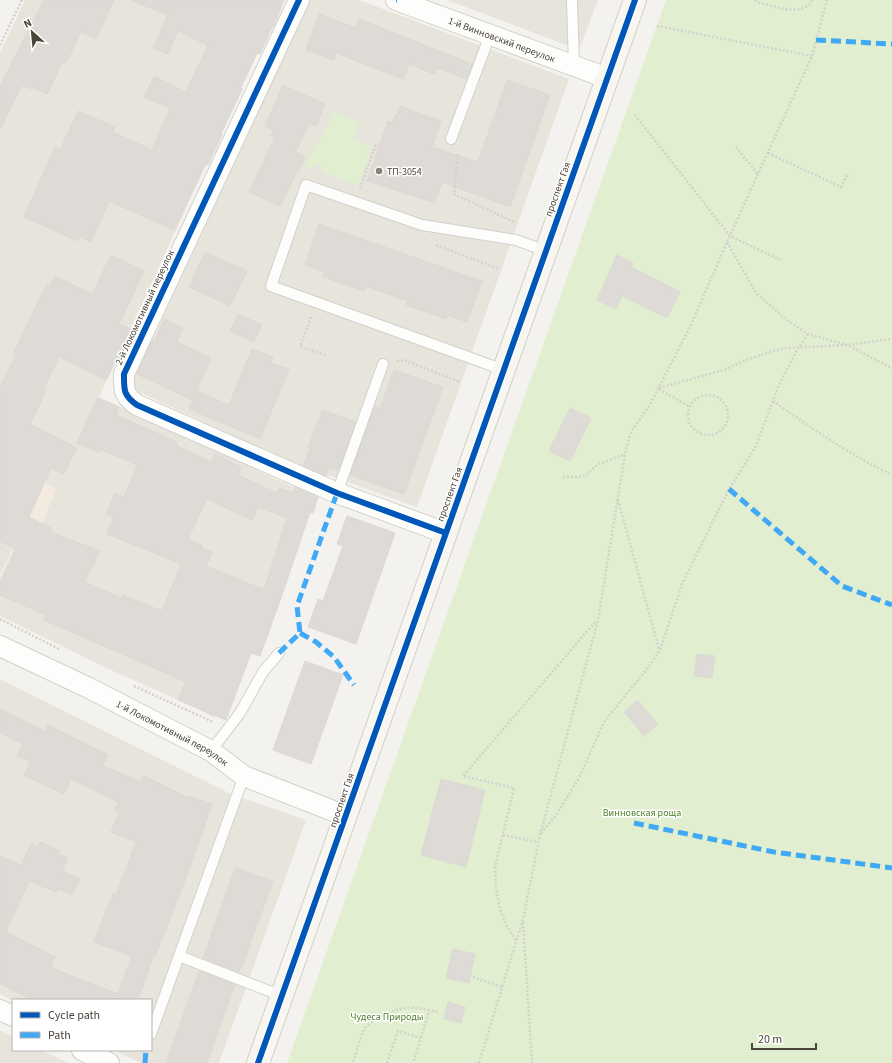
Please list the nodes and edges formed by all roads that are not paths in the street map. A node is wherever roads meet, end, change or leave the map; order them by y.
1 (299, 0) edge
2 (396, 0) edge
3 (572, 0) edge
4 (635, 0) edge
5 (490, 35) junction
6 (574, 66) junction
7 (607, 78) junction
8 (450, 139) road end
9 (546, 251) junction
10 (383, 364) road end
11 (504, 370) junction
12 (337, 493) junction
13 (446, 533) junction
14 (0, 646) edge
15 (279, 653) dead end
16 (211, 751) junction
17 (244, 776) junction
18 (346, 816) junction
19 (179, 956) junction
20 (282, 996) junction
21 (0, 1010) edge
22 (12, 1016) edge
23 (152, 1031) edge
24 (84, 1051) edge
25 (109, 1063) edge
26 (258, 1063) edge

1 - 12 street, 2-й Локомотивный переулок
2 - 5 street, 1-й Винновский переулок
3 - 6 lane
4 - 7 main road, проспект Гая
5 - 6 street, 1-й Винновский переулок
5 - 8 lane
6 - 7 street, 1-й Винновский переулок
7 - 9 main road, проспект Гая
9 - 11 main road, проспект Гая
9 - 11 lane
10 - 12 lane
11 - 13 main road, проспект Гая
12 - 13 street, 2-й Локомотивный переулок
13 - 18 main road, проспект Гая
14 - 16 street, 1-й Локомотивный переулок
15 - 16 lane
16 - 17 street, 1-й Локомотивный переулок
17 - 18 street, 1-й Локомотивный переулок
17 - 19 lane
18 - 20 main road, проспект Гая
19 - 20 lane
19 - 23 lane
20 - 26 main road, проспект Гая
21 - 22 street
24 - 25 street

